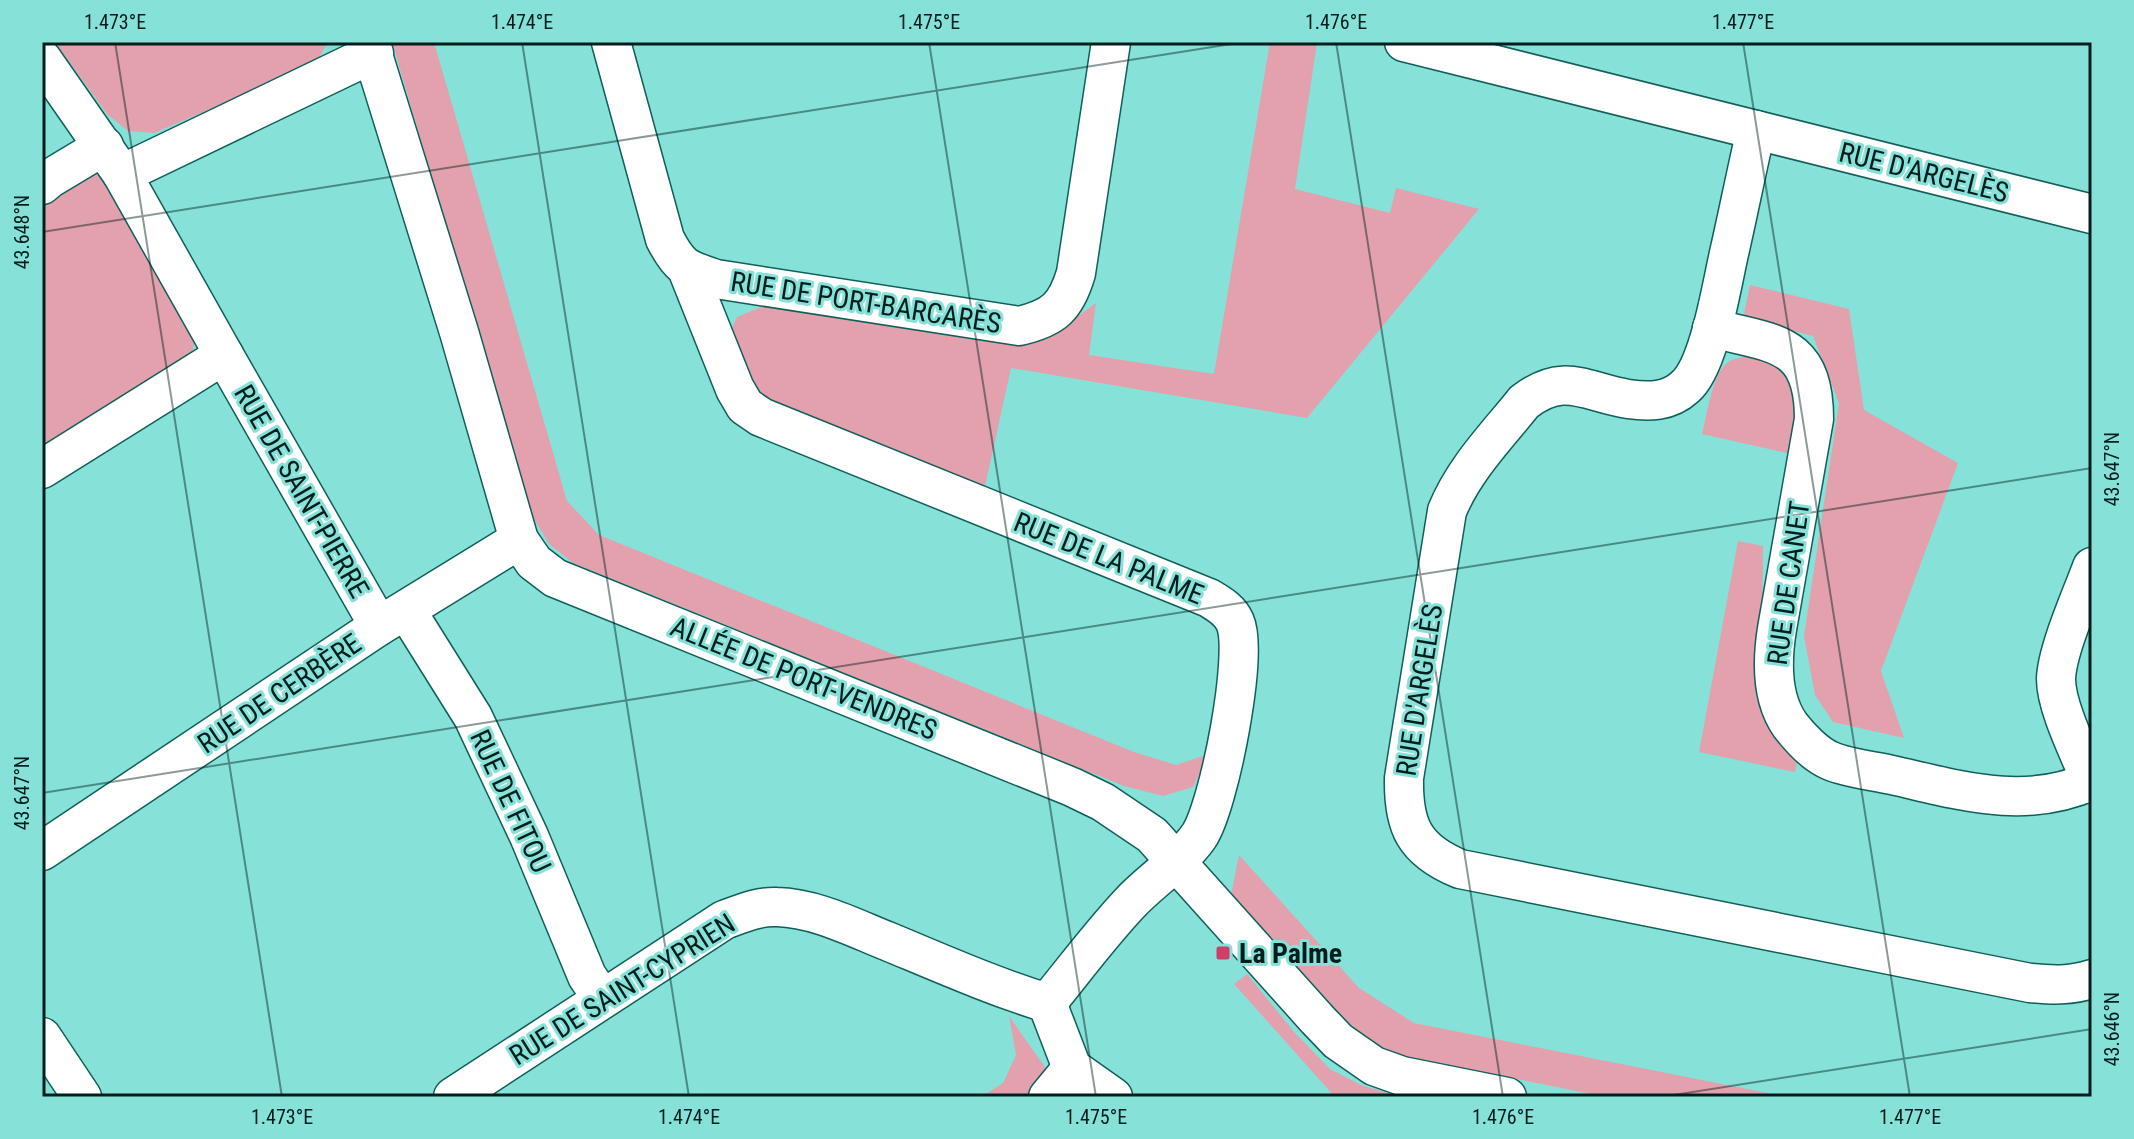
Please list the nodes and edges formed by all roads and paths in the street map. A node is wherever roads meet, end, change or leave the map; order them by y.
1 (611, 42) edge
2 (1111, 42) edge
3 (1404, 42) edge
4 (371, 48) edge
5 (42, 59) edge
6 (1756, 130) junction
7 (113, 160) junction
8 (42, 185) edge
9 (2092, 214) edge
10 (687, 269) junction
11 (1712, 328) junction
12 (224, 355) junction
13 (42, 469) edge
14 (519, 540) junction
15 (2092, 567) edge
16 (393, 618) junction
17 (2091, 783) edge
18 (42, 851) edge
19 (1177, 861) junction
20 (2092, 979) edge
21 (602, 998) junction
22 (1047, 1003) junction
23 (42, 1037) edge
24 (1072, 1068) junction
25 (82, 1097) edge
26 (453, 1097) edge
27 (1048, 1097) edge
28 (1113, 1097) edge
29 (1507, 1097) edge

1 - 10 street
2 - 10 street, RUE DE PORT-BARCARÈS
3 - 6 street, RUE D'ARGELÈS
4 - 7 street
4 - 14 street, ALLÉE DE PORT-VENDRES
5 - 7 street
6 - 9 street, RUE D'ARGELÈS
6 - 11 street, RUE D'ARGELÈS
7 - 8 street
7 - 12 street, RUE DE SAINT-PIERRE
10 - 19 street, RUE DE LA PALME
11 - 17 street, RUE DE CANET
11 - 20 street, RUE D'ARGELÈS
12 - 13 street, RUE DE SAINT-PIERRE
12 - 16 street, RUE DE SAINT-PIERRE
14 - 16 street, RUE DE CERBÈRE
14 - 19 street, ALLÉE DE PORT-VENDRES
15 - 17 street
16 - 18 street, RUE DE CERBÈRE
16 - 21 street, RUE DE FITOU
19 - 22 street, RUE DE LA PALME
19 - 29 street, ALLÉE DE PORT-VENDRES
21 - 22 street, RUE DE SAINT-CYPRIEN
21 - 26 street, RUE DE SAINT-CYPRIEN
22 - 24 street
23 - 25 street
24 - 27 street
24 - 28 street

